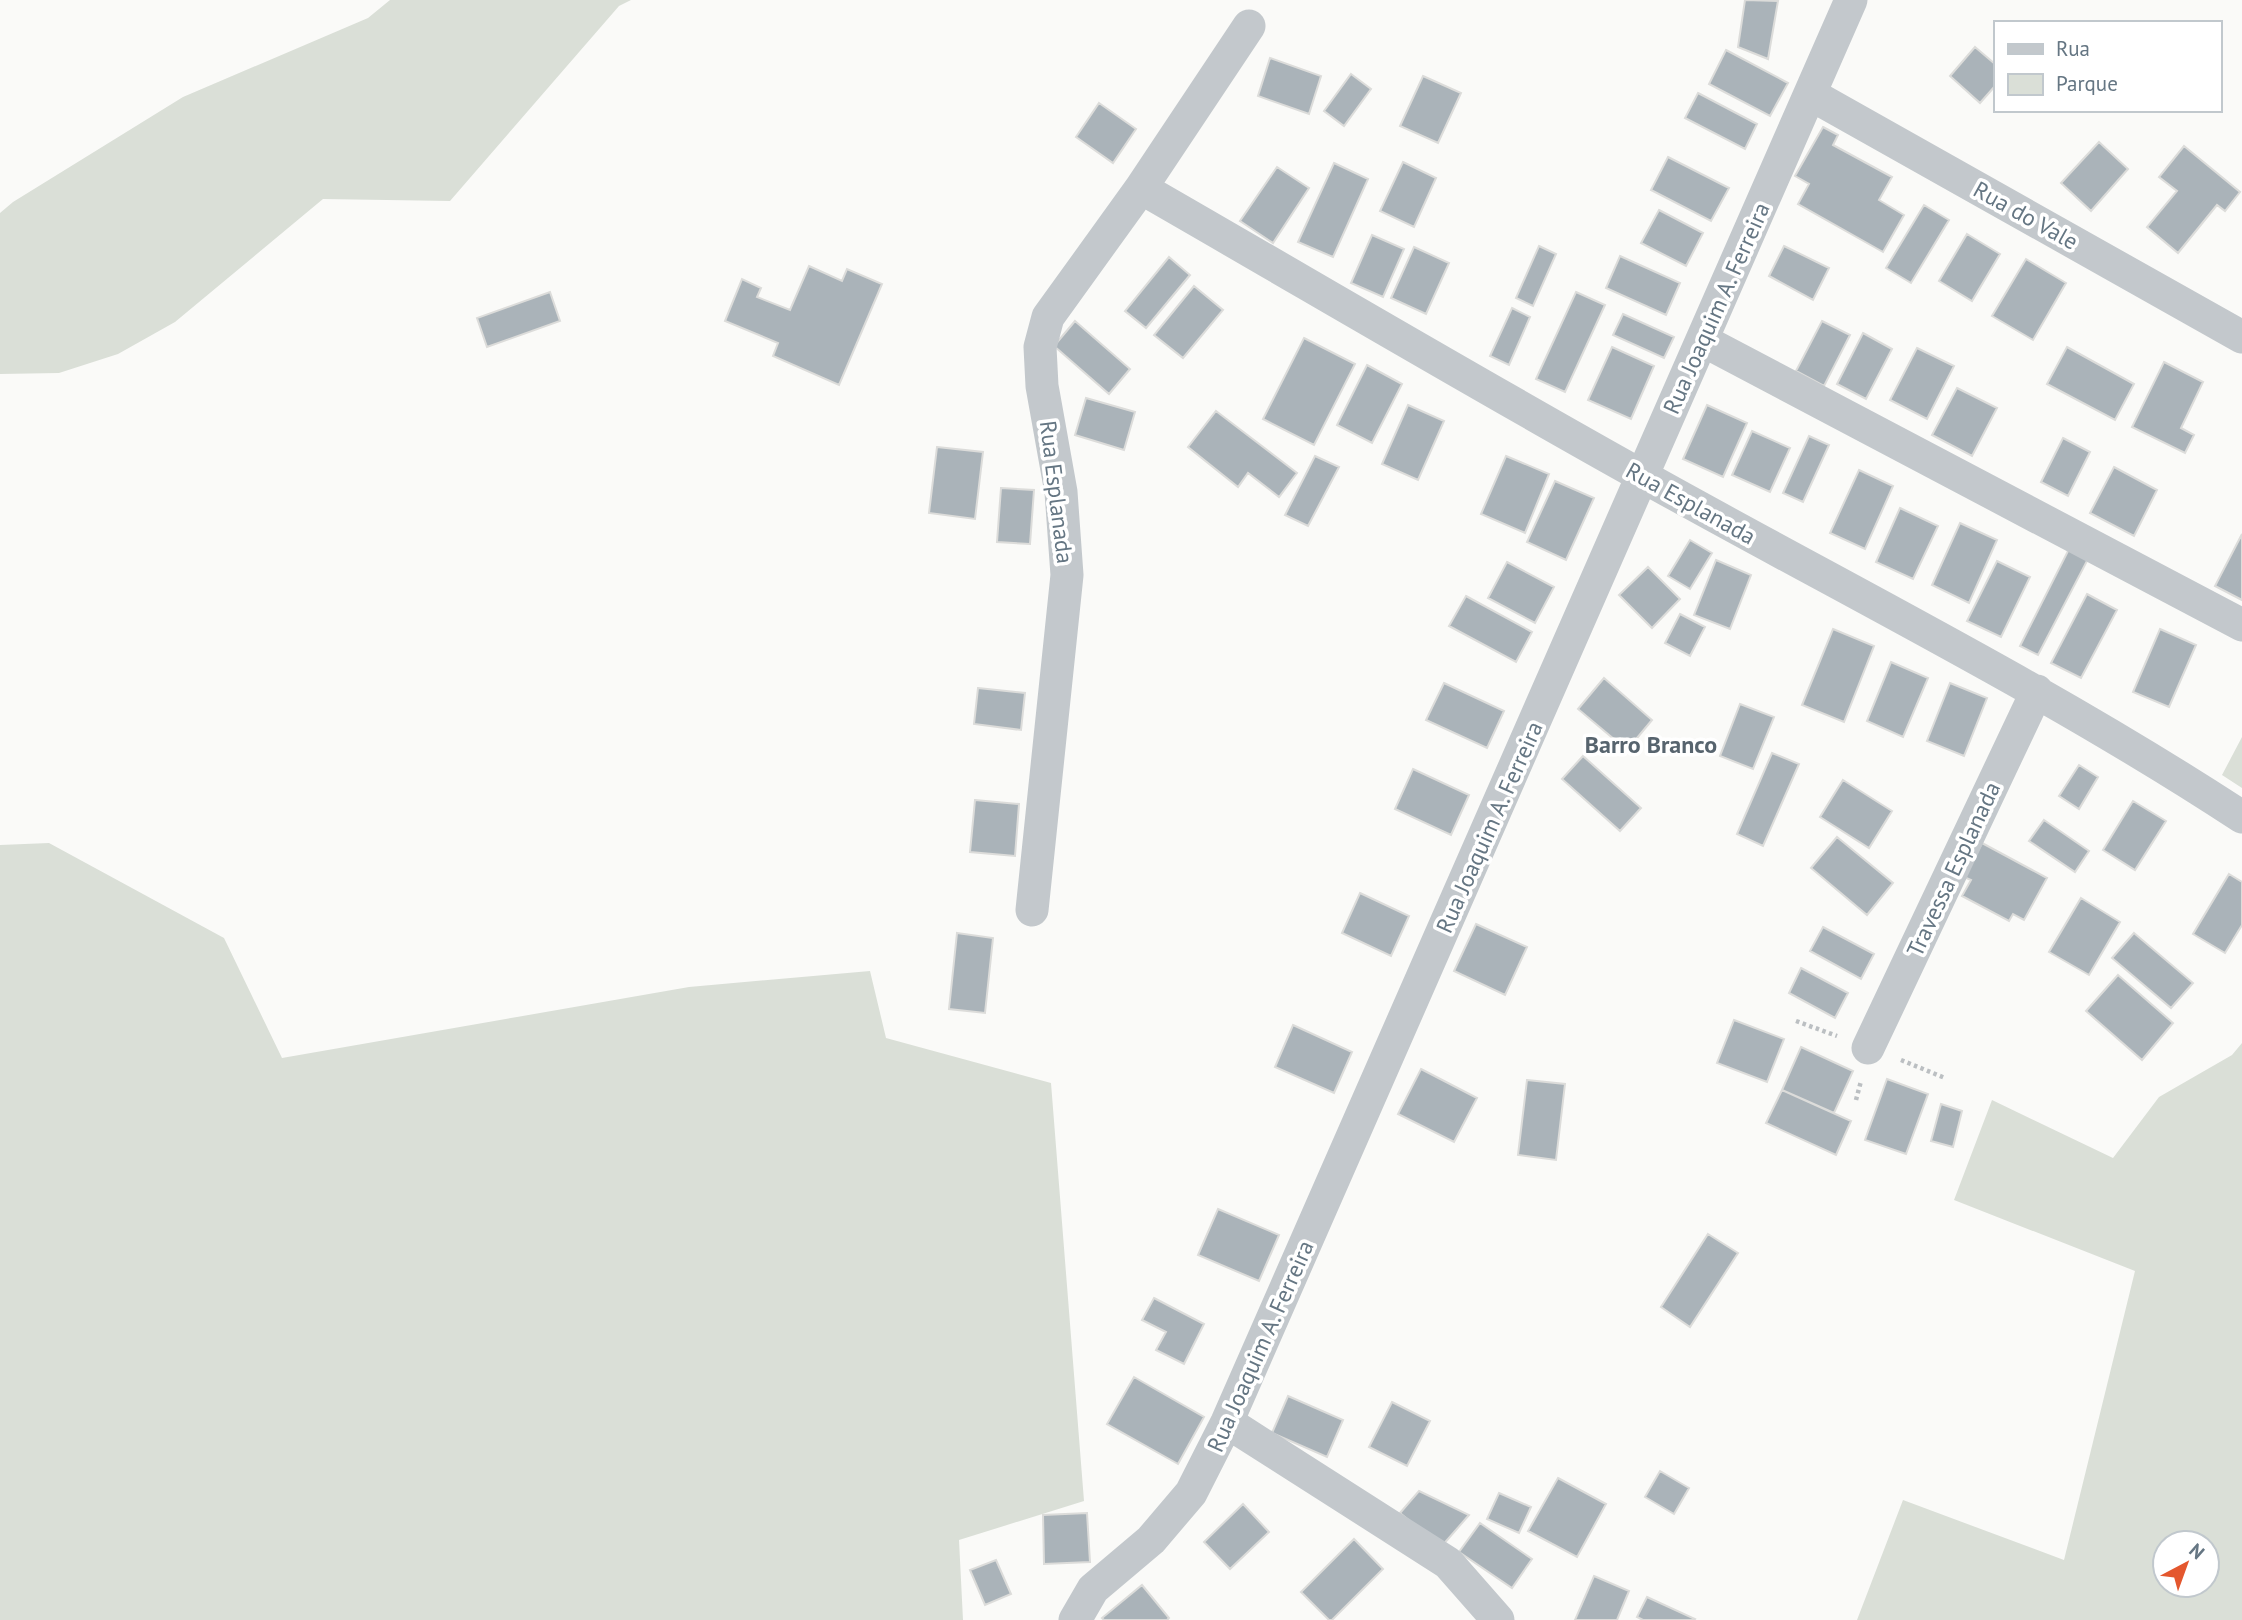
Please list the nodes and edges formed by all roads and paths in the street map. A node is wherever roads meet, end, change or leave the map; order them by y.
1 (1851, 0) edge
2 (1249, 26) dead end
3 (1810, 94) junction
4 (1141, 188) junction
5 (2242, 337) edge
6 (1702, 340) junction
7 (1643, 477) junction
8 (2242, 625) edge
9 (2037, 691) junction
10 (2242, 817) edge
11 (1032, 910) dead end
12 (1868, 1048) joint
13 (1945, 1078) dead end
14 (1227, 1422) junction
15 (1075, 1620) edge
16 (1498, 1620) edge

1 - 3 street, Rua Joaquim A. Ferreira
2 - 4 street, Rua Esplanada
3 - 5 street, Rua do Vale
3 - 6 street, Rua Joaquim A. Ferreira
4 - 7 street, Rua Esplanada
4 - 11 street, Rua Esplanada
6 - 7 street, Rua Joaquim A. Ferreira
6 - 8 street
7 - 9 street, Rua Esplanada
7 - 14 street, Rua Joaquim A. Ferreira
9 - 10 street, Rua Esplanada
9 - 12 street, Travessa Esplanada
12 - 13 path
14 - 15 street, Rua Joaquim A. Ferreira
14 - 16 street

